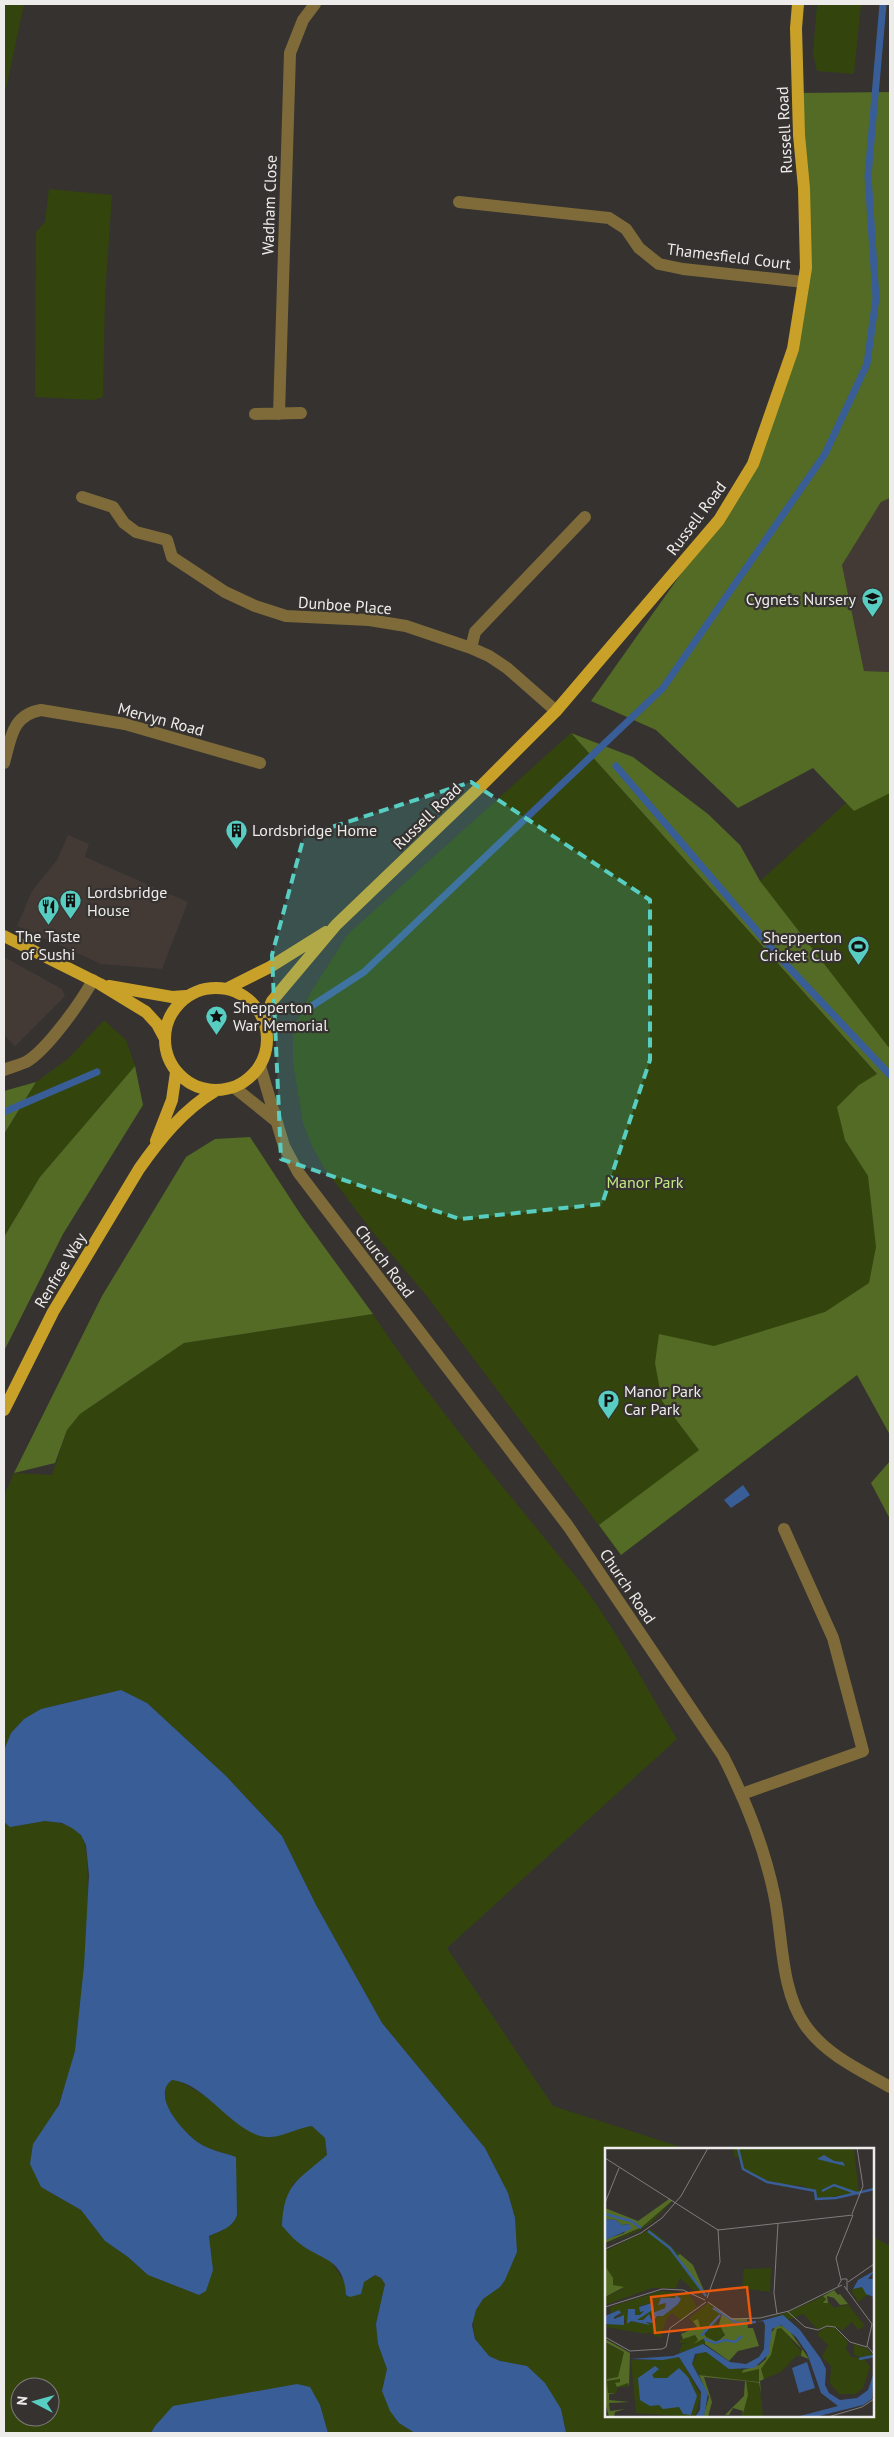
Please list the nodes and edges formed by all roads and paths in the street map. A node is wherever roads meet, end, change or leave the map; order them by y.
1 (316, 4) edge
2 (798, 4) edge
3 (460, 202) dead end
4 (804, 282) junction
5 (301, 413) dead end
6 (255, 414) dead end
7 (279, 414) junction
8 (82, 497) dead end
9 (586, 517) dead end
10 (471, 648) junction
11 (556, 711) junction
12 (4, 763) edge
13 (260, 763) dead end
14 (336, 925) junction
15 (4, 936) edge
16 (97, 982) junction
17 (228, 988) junction
18 (186, 996) junction
19 (264, 1020) junction
20 (164, 1037) junction
21 (260, 1066) junction
22 (4, 1070) edge
23 (176, 1072) junction
24 (235, 1088) junction
25 (215, 1091) junction
26 (276, 1121) junction
27 (152, 1150) junction
28 (4, 1410) edge
29 (784, 1529) dead end
30 (742, 1794) junction
31 (890, 2087) edge

1 - 7 street, Wadham Close
2 - 4 main road, Russell Road
3 - 4 street, Thamesfield Court
4 - 11 main road, Russell Road
5 - 7 street
6 - 7 street
8 - 10 street, Dunboe Place
9 - 10 street
10 - 11 street, Dunboe Place
11 - 14 main road, Russell Road
12 - 13 street, Mervyn Road
14 - 17 main road, Russell Road
14 - 19 main road, Russell Road
15 - 16 main road
16 - 18 main road
16 - 20 main road
16 - 22 street
17 - 18 main road
17 - 19 main road
18 - 20 main road
19 - 21 main road
20 - 23 main road
21 - 24 main road
21 - 26 street, Church Road
23 - 25 main road
23 - 27 main road, Renfree Way
24 - 25 main road
24 - 26 street
25 - 27 main road, Renfree Way
26 - 30 street, Church Road
27 - 28 main road, Renfree Way
29 - 30 street
30 - 31 street, Church Road

